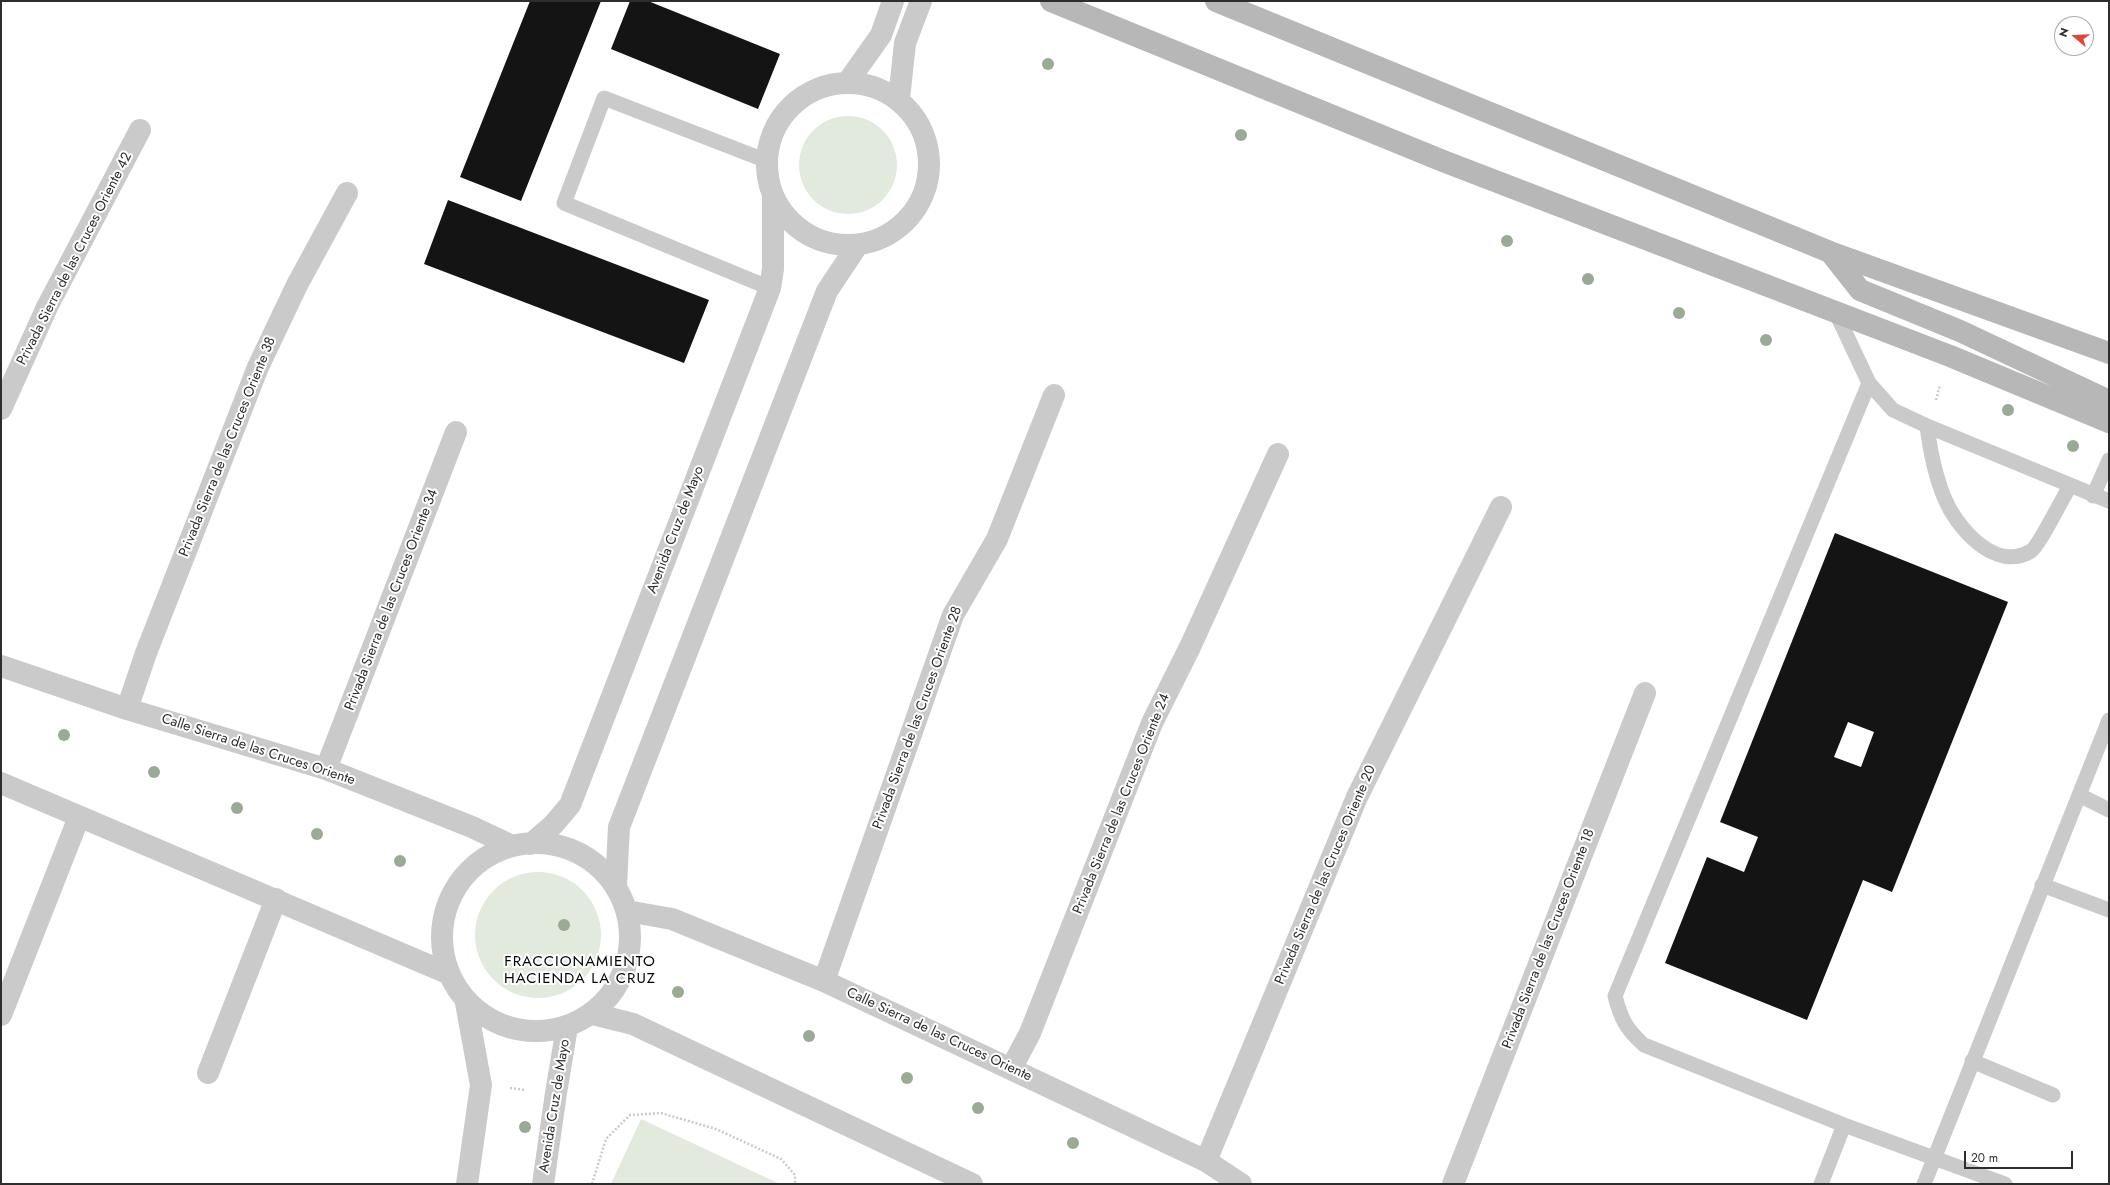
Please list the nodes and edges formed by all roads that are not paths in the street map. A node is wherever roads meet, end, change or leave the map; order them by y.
1 (893, 1) edge
2 (921, 1) edge
3 (1051, 1) edge
4 (1216, 1) edge
5 (847, 84) junction
6 (898, 99) junction
7 (140, 130) dead end
8 (767, 161) junction
9 (347, 193) dead end
10 (773, 197) junction
11 (857, 246) junction
12 (1830, 252) junction
13 (770, 288) junction
14 (1836, 313) junction
15 (2109, 353) edge
16 (1869, 383) junction
17 (1054, 395) dead end
18 (2109, 401) edge
19 (1, 409) edge
20 (2109, 422) edge
21 (1927, 426) junction
22 (456, 432) dead end
23 (1278, 454) dead end
24 (2109, 460) edge
25 (2070, 486) junction
26 (2093, 496) junction
27 (2109, 501) edge
28 (1502, 507) dead end
29 (1, 666) edge
30 (1645, 693) dead end
31 (127, 709) junction
32 (2109, 720) edge
33 (326, 769) junction
34 (1, 783) edge
35 (2079, 795) junction
36 (2109, 810) edge
37 (79, 816) junction
38 (521, 845) junction
39 (616, 885) junction
40 (2042, 885) junction
41 (276, 899) junction
42 (2109, 910) edge
43 (627, 911) junction
44 (447, 973) junction
45 (824, 981) junction
46 (466, 1003) junction
47 (593, 1014) junction
48 (1, 1015) edge
49 (567, 1027) junction
50 (1972, 1061) junction
51 (1011, 1069) junction
52 (208, 1073) dead end
53 (2053, 1095) dead end
54 (1844, 1125) junction
55 (1934, 1157) junction
56 (1206, 1161) junction
57 (467, 1184) edge
58 (543, 1184) edge
59 (972, 1184) edge
60 (1241, 1184) edge
61 (1453, 1184) edge
62 (1821, 1184) edge
63 (1924, 1184) edge
64 (2005, 1184) edge

1 - 5 street
2 - 6 street
3 - 14 main road
4 - 12 main road
5 - 6 street
5 - 8 street
6 - 11 street
7 - 19 street, Privada Sierra de las Cruces Oriente 42
8 - 10 street
8 - 13 lane
9 - 31 street, Privada Sierra de las Cruces Oriente 38
10 - 11 street
10 - 13 street, Avenida Cruz de Mayo
11 - 39 street
12 - 15 main road
12 - 18 main road
13 - 38 street, Avenida Cruz de Mayo
14 - 16 lane
14 - 20 main road
16 - 21 lane
16 - 54 lane
17 - 45 street, Privada Sierra de las Cruces Oriente 28
21 - 25 lane
21 - 25 lane
22 - 33 street, Privada Sierra de las Cruces Oriente 34
23 - 51 street, Privada Sierra de las Cruces Oriente 24
24 - 26 lane
25 - 26 lane
26 - 27 lane
28 - 56 street, Privada Sierra de las Cruces Oriente 20
29 - 31 street, Calle Sierra de las Cruces Oriente
30 - 61 street, Privada Sierra de las Cruces Oriente 18
31 - 33 street, Calle Sierra de las Cruces Oriente
32 - 35 lane
33 - 38 street, Calle Sierra de las Cruces Oriente
34 - 37 street
35 - 36 lane
35 - 40 lane
37 - 41 street
37 - 48 street
38 - 39 street
38 - 44 street
39 - 43 street
40 - 42 lane
40 - 50 lane
41 - 44 street
41 - 52 street
43 - 45 street, Calle Sierra de las Cruces Oriente
43 - 47 street
44 - 46 street
45 - 51 street, Calle Sierra de las Cruces Oriente
46 - 49 street
46 - 57 street
47 - 49 street
47 - 59 street
49 - 58 street, Avenida Cruz de Mayo
50 - 53 lane
50 - 55 lane
51 - 56 street, Calle Sierra de las Cruces Oriente
54 - 55 lane
54 - 62 lane
55 - 63 lane
55 - 64 lane
56 - 60 street, Calle Sierra de las Cruces Oriente

